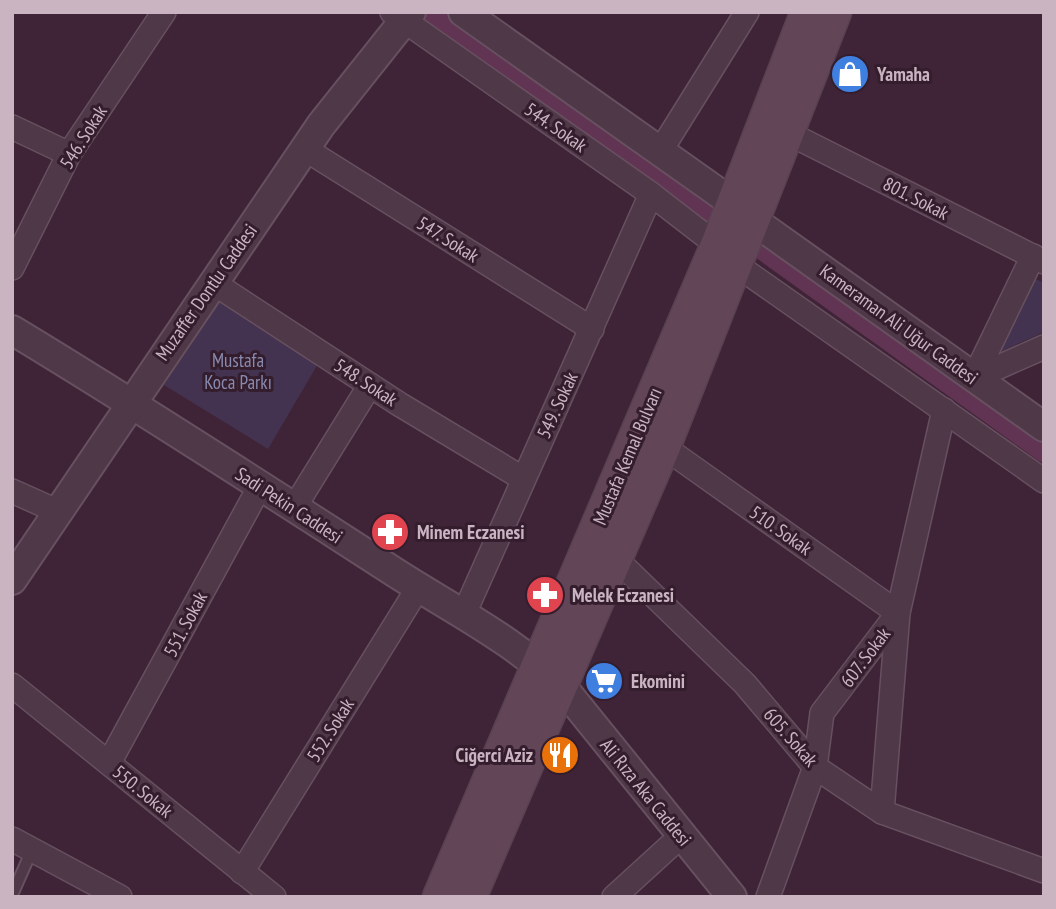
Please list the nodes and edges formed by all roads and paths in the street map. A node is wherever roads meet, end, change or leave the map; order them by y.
1 (164, 12) edge
2 (463, 12) edge
3 (747, 12) edge
4 (807, 12) edge
5 (835, 12) edge
6 (403, 15) edge
7 (12, 127) edge
8 (788, 133) junction
9 (305, 149) junction
10 (661, 150) junction
11 (69, 154) junction
12 (651, 194) junction
13 (746, 218) junction
14 (731, 257) junction
15 (1038, 259) edge
16 (12, 268) edge
17 (212, 282) junction
18 (592, 329) junction
19 (12, 330) edge
20 (1044, 347) edge
21 (974, 378) junction
22 (370, 385) junction
23 (131, 402) junction
24 (944, 410) junction
25 (1044, 427) edge
26 (664, 447) junction
27 (522, 478) junction
28 (1044, 481) edge
29 (260, 485) junction
30 (12, 491) edge
31 (294, 508) junction
32 (59, 512) junction
33 (616, 559) junction
34 (12, 580) edge
35 (418, 588) junction
36 (898, 613) junction
37 (463, 616) junction
38 (536, 667) junction
39 (12, 685) edge
40 (561, 687) junction
41 (109, 763) junction
42 (815, 767) junction
43 (882, 812) junction
44 (681, 836) junction
45 (12, 839) edge
46 (32, 850) junction
47 (1044, 871) edge
48 (242, 872) junction
49 (12, 895) edge
50 (120, 897) edge
51 (274, 897) edge
52 (439, 897) edge
53 (470, 897) edge
54 (614, 897) edge
55 (732, 897) edge
56 (768, 897) edge

1 - 11 street, 546. Sokak
2 - 10 street, Kameraman Ali Uğur Caddesi
3 - 10 street
4 - 13 main road, Mustafa Kemal Bulvarı
5 - 8 main road, Mustafa Kemal Bulvarı
6 - 9 street, Muzaffer Dontlu Caddesi
6 - 12 street, 544. Sokak
7 - 11 street
8 - 13 main road, Mustafa Kemal Bulvarı
8 - 15 street, 801. Sokak
9 - 17 street, Muzaffer Dontlu Caddesi
9 - 18 street, 547. Sokak
10 - 13 street, Kameraman Ali Uğur Caddesi
11 - 16 street, 546. Sokak
12 - 14 street, 544. Sokak
12 - 18 street, 549. Sokak
13 - 14 main road, Mustafa Kemal Bulvarı
13 - 21 street, Kameraman Ali Uğur Caddesi
14 - 24 street, 544. Sokak
14 - 26 main road, Mustafa Kemal Bulvarı
14 - 38 main road, Mustafa Kemal Bulvarı
15 - 21 street
17 - 22 street, 548. Sokak
17 - 23 street, Muzaffer Dontlu Caddesi
18 - 27 street, 549. Sokak
19 - 23 street, Sadi Pekin Caddesi
20 - 21 street
21 - 25 street, Kameraman Ali Uğur Caddesi
22 - 27 street, 548. Sokak
22 - 31 street
23 - 29 street, Sadi Pekin Caddesi
23 - 32 street, Muzaffer Dontlu Caddesi
24 - 28 street, 544. Sokak
24 - 36 street, 607. Sokak
26 - 33 main road, Mustafa Kemal Bulvarı
26 - 36 street, 510. Sokak
27 - 37 street, 549. Sokak
29 - 31 street, Sadi Pekin Caddesi
29 - 41 street, 551. Sokak
30 - 32 street
31 - 35 street, Sadi Pekin Caddesi
32 - 34 street, Muzaffer Dontlu Caddesi
33 - 40 main road, Mustafa Kemal Bulvarı
33 - 42 street, 605. Sokak
35 - 37 street, Sadi Pekin Caddesi
35 - 48 street, 552. Sokak
36 - 42 street, 607. Sokak
36 - 43 street
37 - 38 street, Sadi Pekin Caddesi
38 - 40 street, Sadi Pekin Caddesi
38 - 52 main road, Mustafa Kemal Bulvarı
39 - 41 street, 550. Sokak
40 - 44 street, Ali Rıza Aka Caddesi
40 - 53 main road, Mustafa Kemal Bulvarı
41 - 48 street, 550. Sokak
42 - 43 street, 605. Sokak
42 - 56 street, 607. Sokak
43 - 47 street, 605. Sokak
44 - 54 street
44 - 55 street, Ali Rıza Aka Caddesi
45 - 46 street
46 - 49 lane
46 - 50 street
48 - 51 street, 550. Sokak

